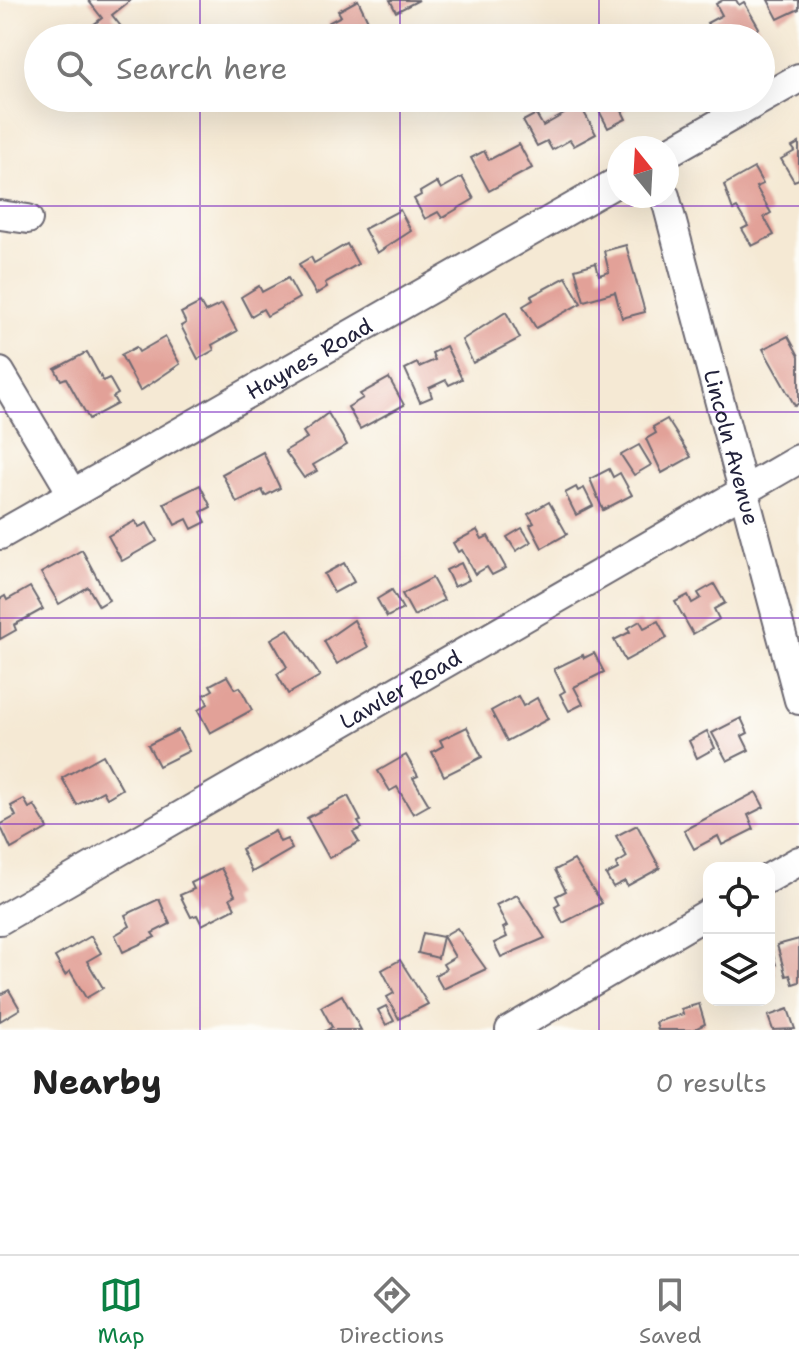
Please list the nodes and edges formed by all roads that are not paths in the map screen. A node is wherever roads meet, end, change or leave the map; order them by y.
1 (799, 78) edge
2 (775, 92) edge
3 (739, 112) edge
4 (679, 146) edge
5 (607, 188) edge
6 (668, 208) edge
7 (0, 372) edge
8 (799, 459) edge
9 (745, 490) junction
10 (72, 493) junction
11 (0, 535) edge
12 (799, 700) edge
13 (799, 861) edge
14 (775, 875) edge
15 (703, 917) edge
16 (0, 920) edge
17 (510, 1030) edge

1 - 2 street
3 - 4 street
5 - 10 street, Haynes Road
6 - 9 street, Lincoln Avenue
7 - 10 street
8 - 9 street, Lawler Road
9 - 12 street, Lincoln Avenue
9 - 16 street, Lawler Road
10 - 11 street, Haynes Road
13 - 14 street
15 - 17 street

